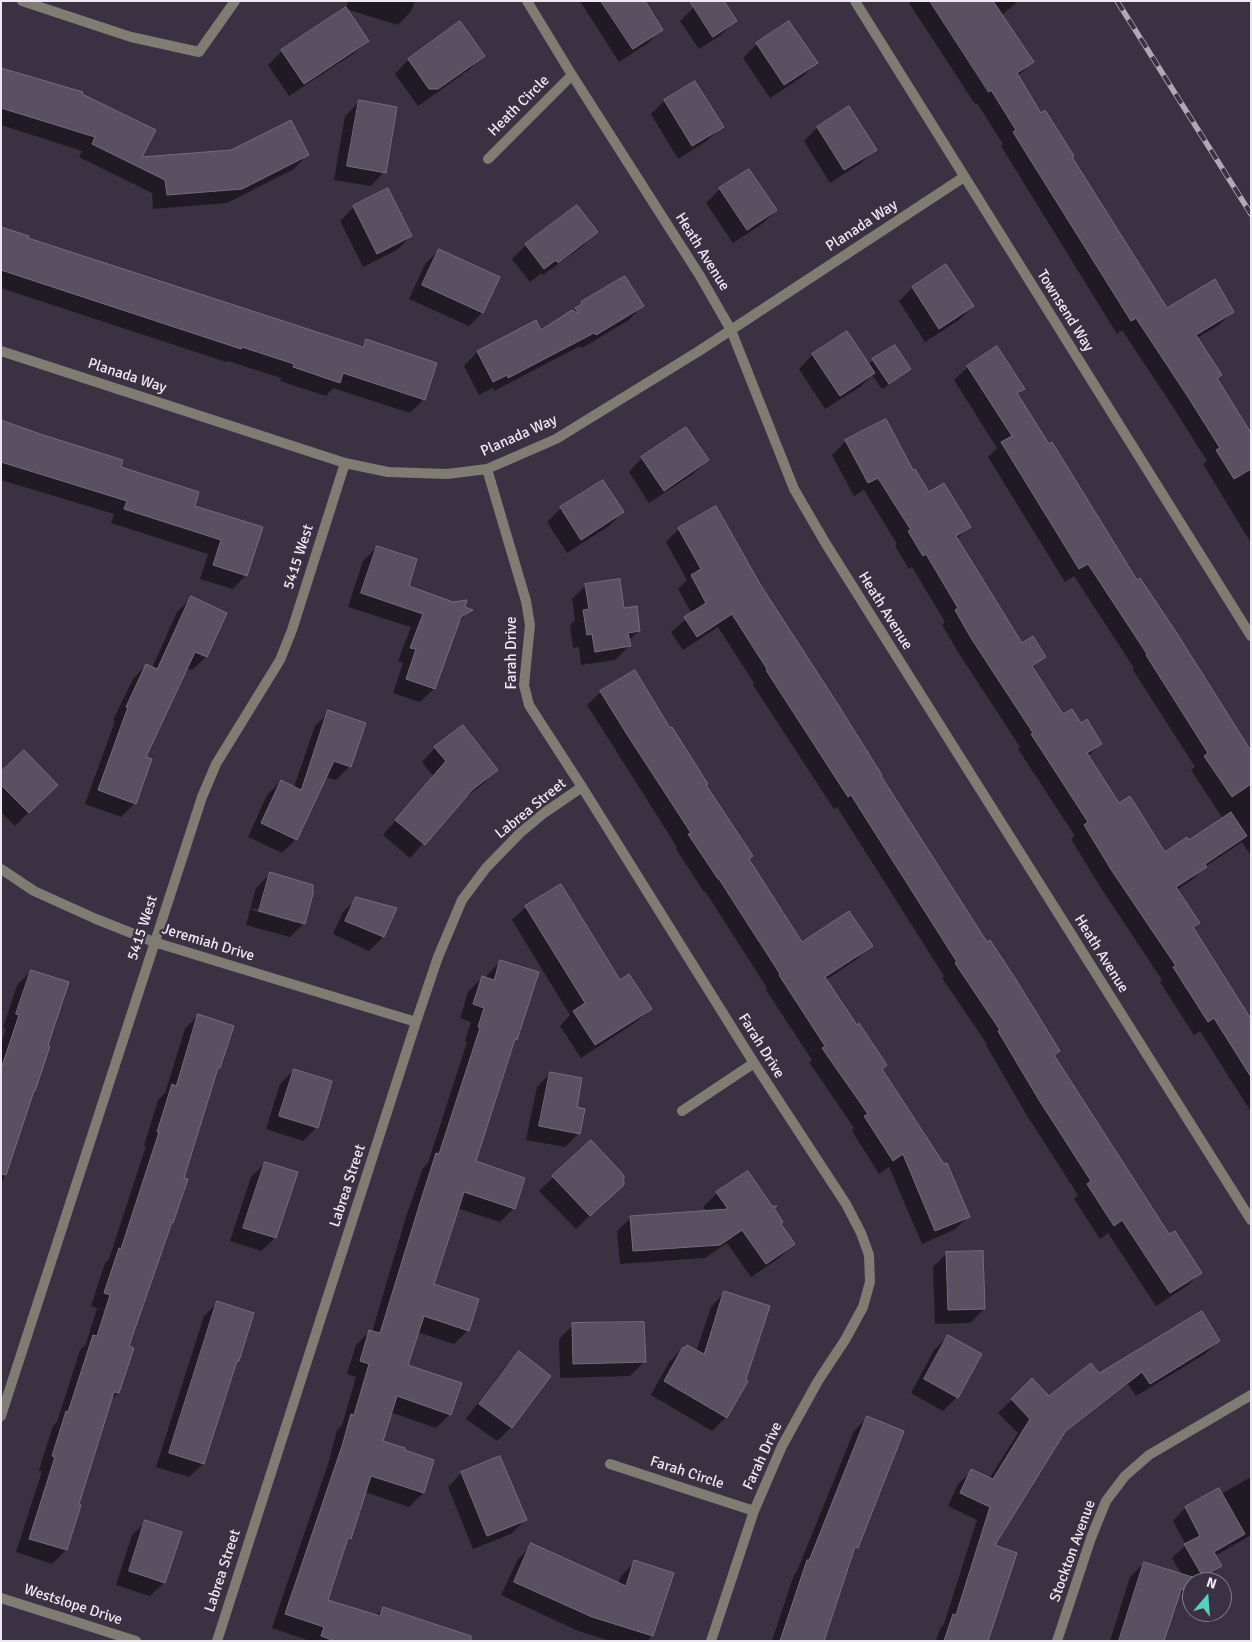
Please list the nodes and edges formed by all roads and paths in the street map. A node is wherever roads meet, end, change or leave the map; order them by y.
1 (22, 1) edge
2 (235, 1) edge
3 (527, 1) edge
4 (855, 1) edge
5 (572, 75) junction
6 (488, 159) dead end
7 (964, 176) junction
8 (731, 330) junction
9 (1, 350) edge
10 (345, 463) junction
11 (486, 469) junction
12 (1251, 636) edge
13 (582, 787) junction
14 (1, 869) edge
15 (154, 942) junction
16 (416, 1022) junction
17 (754, 1063) junction
18 (682, 1112) dead end
19 (1251, 1220) edge
20 (1251, 1395) edge
21 (1, 1416) edge
22 (610, 1464) dead end
23 (754, 1511) junction
24 (1, 1598) edge
25 (136, 1641) edge
26 (217, 1641) edge
27 (711, 1641) edge
28 (1057, 1641) edge

1 - 2 street
3 - 5 street, Heath Avenue
4 - 7 street, Townsend Way
5 - 6 street, Heath Circle
5 - 8 street, Heath Avenue
7 - 8 street, Planada Way
7 - 12 street, Townsend Way
8 - 11 street, Planada Way
8 - 19 street, Heath Avenue
9 - 10 street, Planada Way
10 - 11 street, Planada Way
10 - 15 street, 5415 West
11 - 13 street, Farah Drive
13 - 16 street, Labrea Street
13 - 17 street, Farah Drive
14 - 15 street, Jeremiah Drive
15 - 16 street, Jeremiah Drive
15 - 21 street, 5415 West
16 - 26 street, Labrea Street
17 - 18 street
17 - 23 street, Farah Drive
20 - 28 street, Stockton Avenue
22 - 23 street, Farah Circle
23 - 27 street, Farah Drive
24 - 25 street, Westslope Drive

